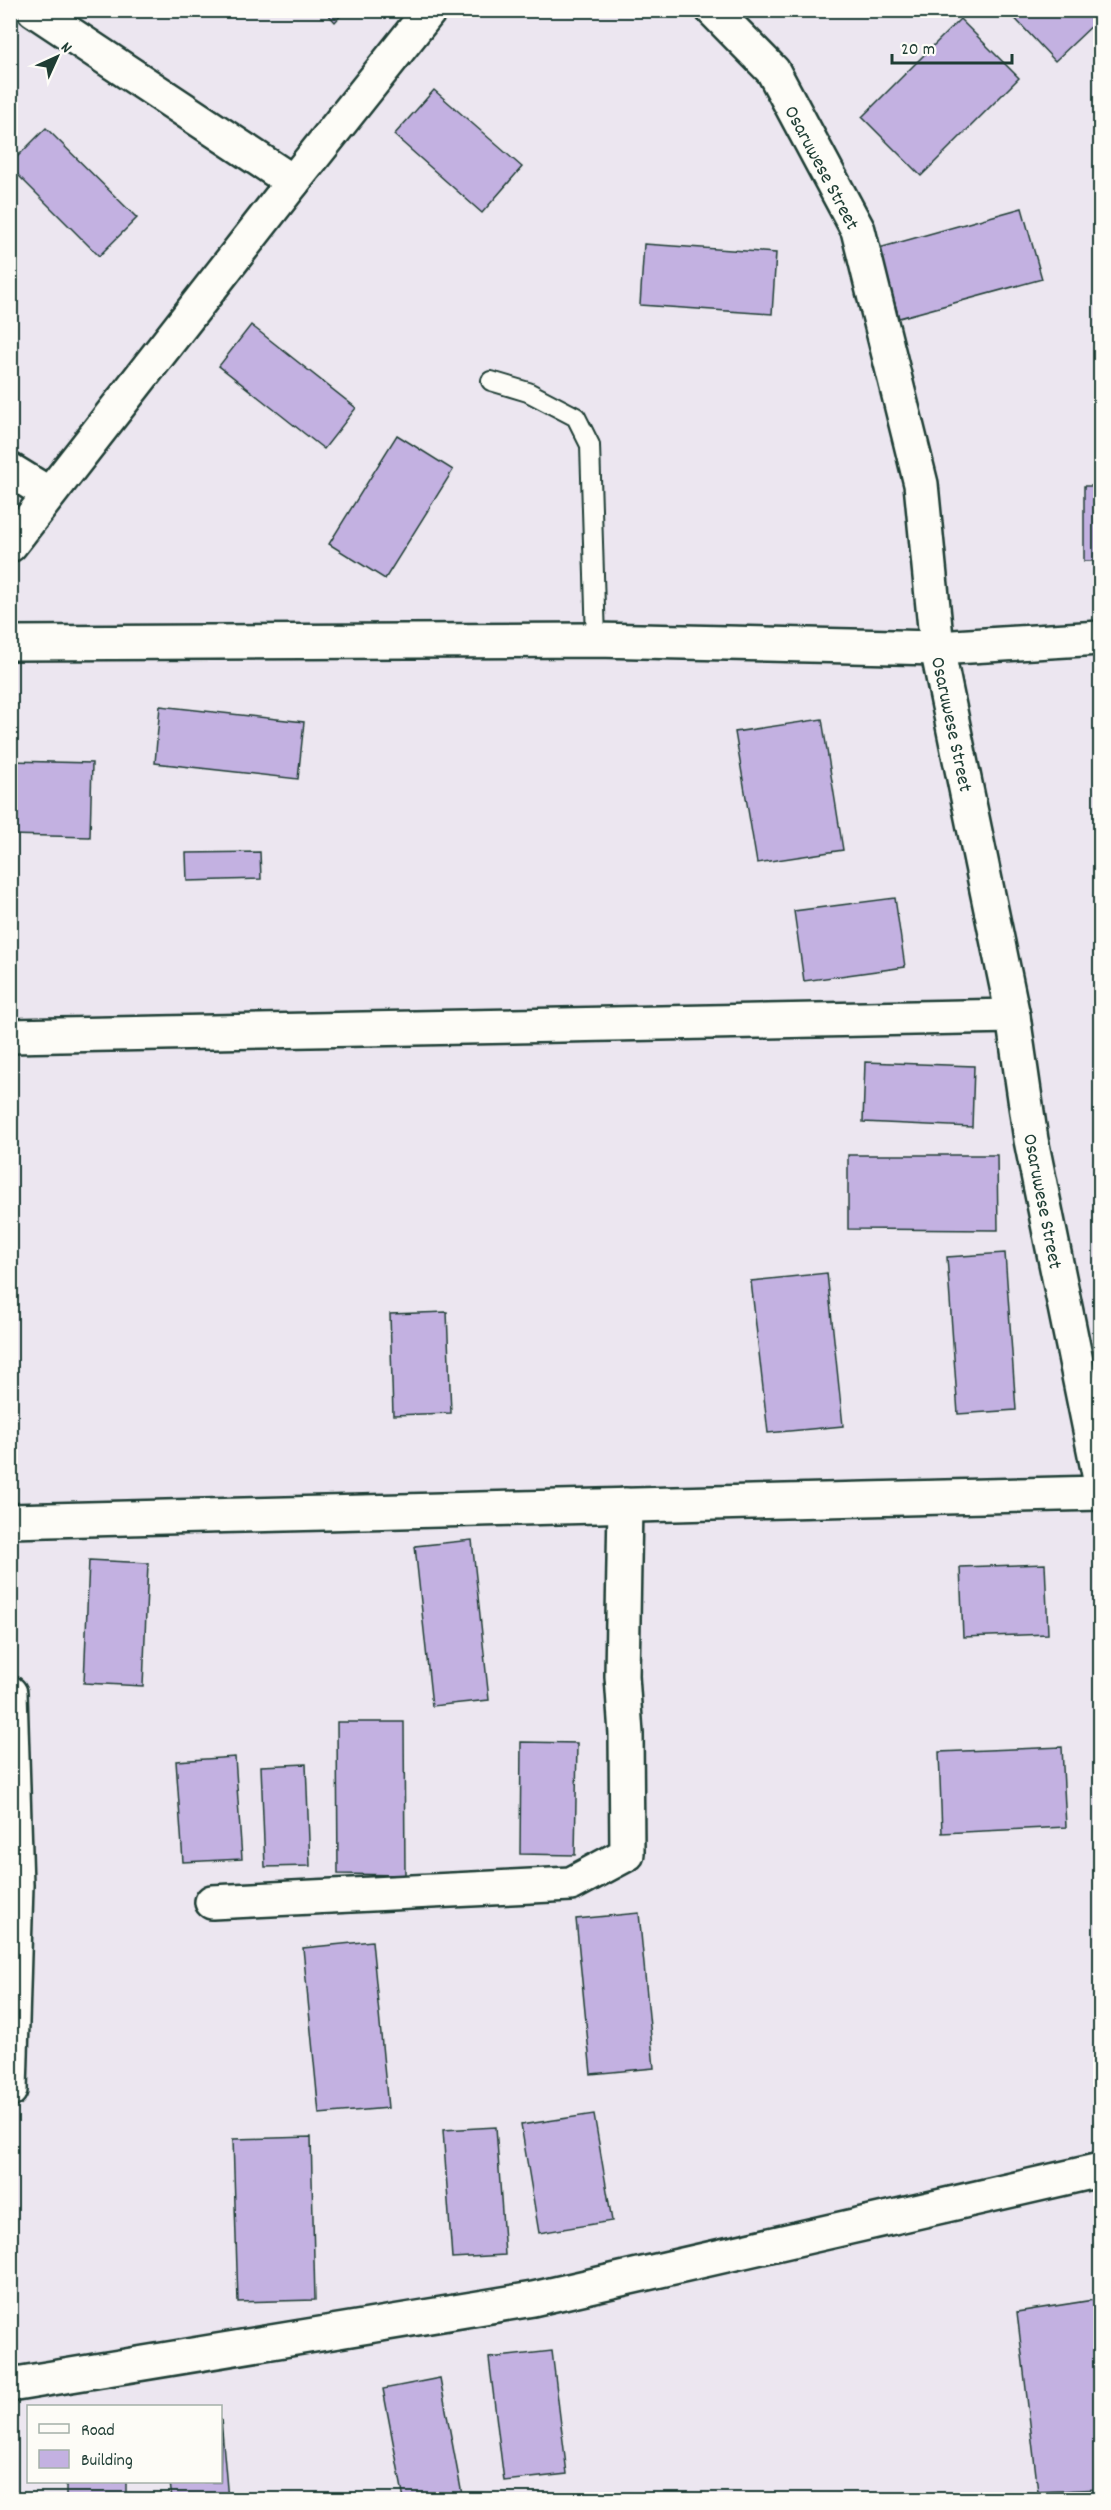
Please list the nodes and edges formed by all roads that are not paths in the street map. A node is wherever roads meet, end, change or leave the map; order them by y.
1 (34, 10) edge
2 (430, 10) edge
3 (713, 10) edge
4 (293, 182) junction
5 (491, 381) dead end
6 (10, 470) edge
7 (49, 494) junction
8 (10, 545) edge
9 (1101, 638) edge
10 (596, 640) junction
11 (10, 643) edge
12 (937, 648) junction
13 (1013, 1016) junction
14 (10, 1036) edge
15 (1101, 1479) edge
16 (1101, 1493) edge
17 (625, 1504) junction
18 (10, 1521) edge
19 (10, 1693) edge
20 (212, 1902) dead end
21 (10, 2090) edge
22 (1101, 2170) edge
23 (10, 2385) edge

1 - 4 street
2 - 4 street
3 - 12 street, Osaruwese Street
4 - 7 street
5 - 10 lane
6 - 7 street
7 - 8 street
9 - 12 street
10 - 11 street
10 - 12 street
12 - 13 street, Osaruwese Street
13 - 14 street
13 - 15 street, Osaruwese Street
16 - 17 street
17 - 18 street
17 - 20 street
19 - 21 street
22 - 23 street

